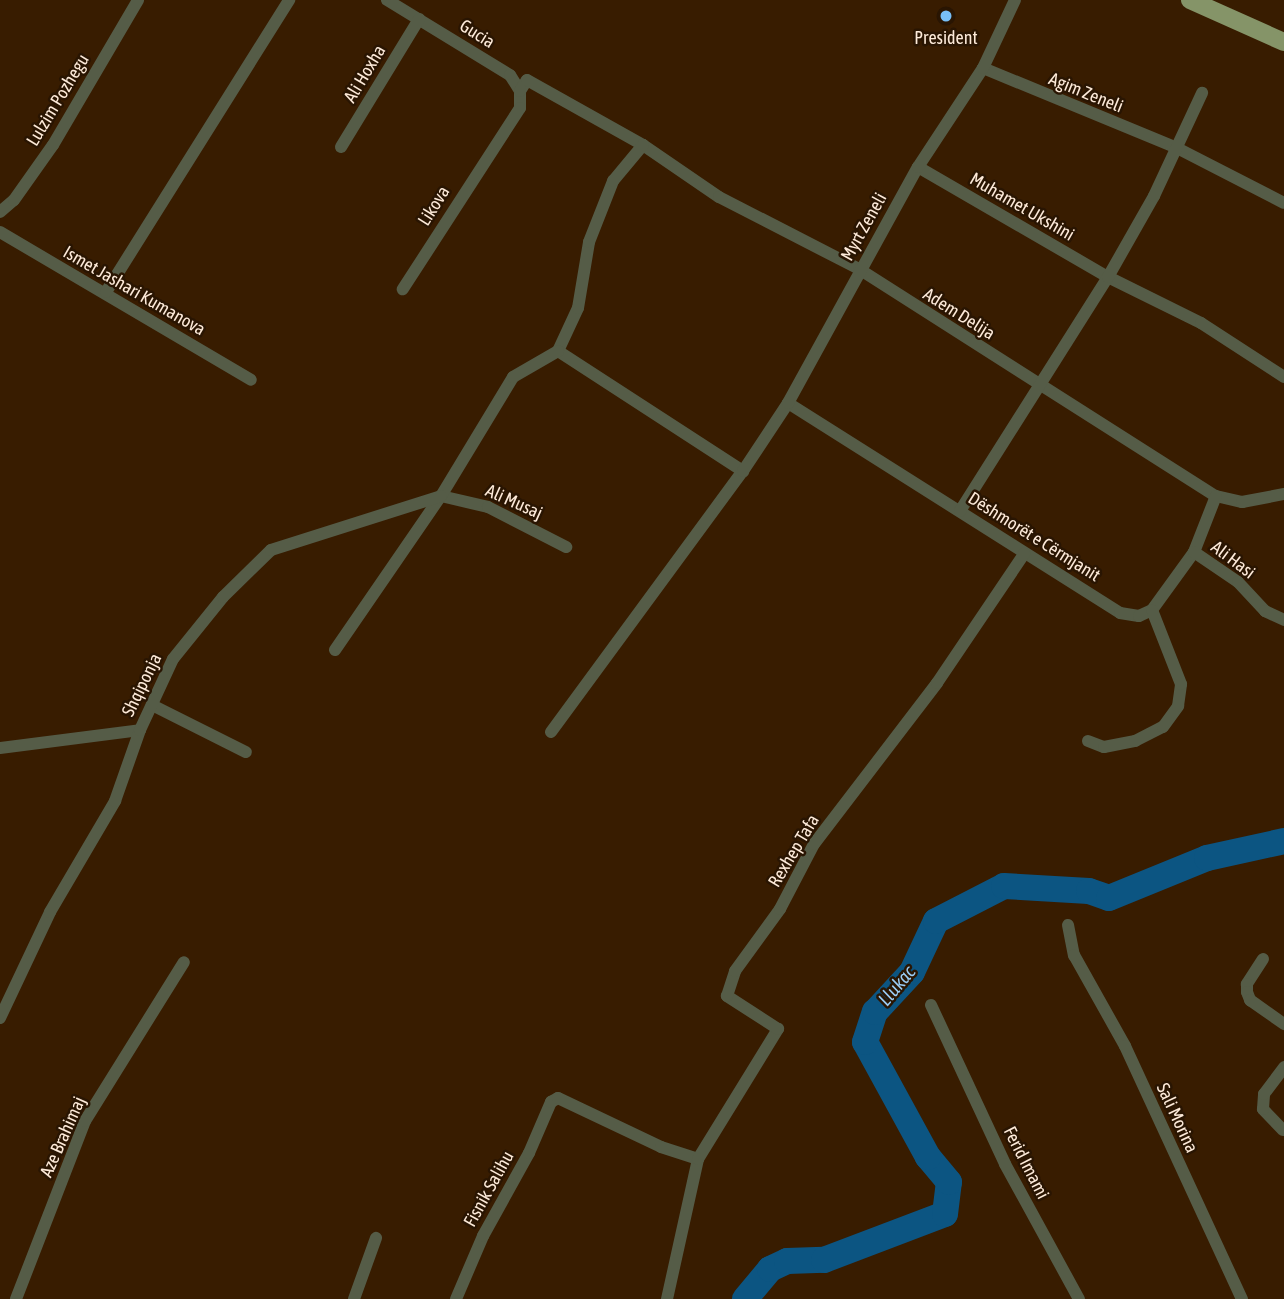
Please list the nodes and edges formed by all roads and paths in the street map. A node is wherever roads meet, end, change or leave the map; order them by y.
1 (138, 0) edge
2 (289, 0) edge
3 (387, 0) edge
4 (1015, 0) edge
5 (1190, 0) edge
6 (419, 19) junction
7 (1284, 43) edge
8 (983, 68) junction
9 (520, 91) junction
10 (1202, 93) dead end
11 (643, 145) junction
12 (341, 147) dead end
13 (1177, 148) junction
14 (918, 167) junction
15 (1284, 203) edge
16 (0, 212) edge
17 (0, 232) edge
18 (859, 269) junction
19 (1108, 278) junction
20 (403, 289) dead end
21 (106, 292) junction
22 (558, 351) junction
23 (1284, 377) edge
24 (251, 380) dead end
25 (1042, 388) junction
26 (788, 403) junction
27 (743, 471) junction
28 (1284, 494) edge
29 (441, 496) junction
30 (1216, 496) junction
31 (960, 511) junction
32 (566, 547) dead end
33 (1194, 552) junction
34 (1024, 555) junction
35 (1152, 610) junction
36 (1284, 620) edge
37 (335, 650) dead end
38 (152, 705) junction
39 (140, 730) junction
40 (551, 732) dead end
41 (1088, 741) dead end
42 (0, 748) edge
43 (246, 752) dead end
44 (1068, 925) dead end
45 (1263, 959) dead end
46 (184, 962) dead end
47 (931, 1005) dead end
48 (0, 1018) edge
49 (1284, 1024) edge
50 (1284, 1067) edge
51 (1283, 1130) edge
52 (698, 1159) junction
53 (376, 1238) dead end
54 (16, 1299) edge
55 (355, 1299) edge
56 (456, 1299) edge
57 (667, 1299) edge
58 (1079, 1299) edge
59 (1242, 1299) edge

1 - 16 street, Lulzim Pozhegu
2 - 21 street
3 - 6 street, Gucia
4 - 8 street, Myrt Zeneli
5 - 7 main road
6 - 9 street, Gucia
6 - 12 street, Ali Hoxha
8 - 13 street, Agim Zeneli
8 - 14 street, Myrt Zeneli
9 - 11 street, Adem Delija
9 - 20 street, Likova
10 - 13 street
11 - 18 street, Adem Delija
11 - 22 street
13 - 15 street, Agim Zeneli
13 - 19 street
14 - 18 street, Myrt Zeneli
14 - 19 street, Muhamet Ukshini
17 - 21 street, Ismet Jashari Kumanova
18 - 25 street, Adem Delija
18 - 26 street, Myrt Zeneli
19 - 23 street, Muhamet Ukshini
19 - 25 street
21 - 24 street, Ismet Jashari Kumanova
22 - 27 street
22 - 29 street
25 - 30 street, Adem Delija
25 - 31 street
26 - 27 street, Myrt Zeneli
26 - 31 street, Dëshmorët e Cërmjanit
27 - 40 street, Myrt Zeneli
28 - 30 street
29 - 32 street, Ali Musaj
29 - 37 street
29 - 38 street, Shqiponja
30 - 33 street
31 - 34 street, Dëshmorët e Cërmjanit
33 - 35 street
33 - 36 street, Ali Hasi
34 - 35 street, Dëshmorët e Cërmjanit
34 - 52 street, Rexhep Tafa
35 - 41 street
38 - 39 street, Shqiponja
38 - 43 street
39 - 42 street
39 - 48 street, Shqiponja
44 - 59 street, Sali Morina
45 - 49 street
46 - 54 street, Aze Brahimaj
47 - 58 street, Ferid Imami
50 - 51 street
52 - 56 street, Fisnik Salihu
52 - 57 street, Rexhep Tafa
53 - 55 street

